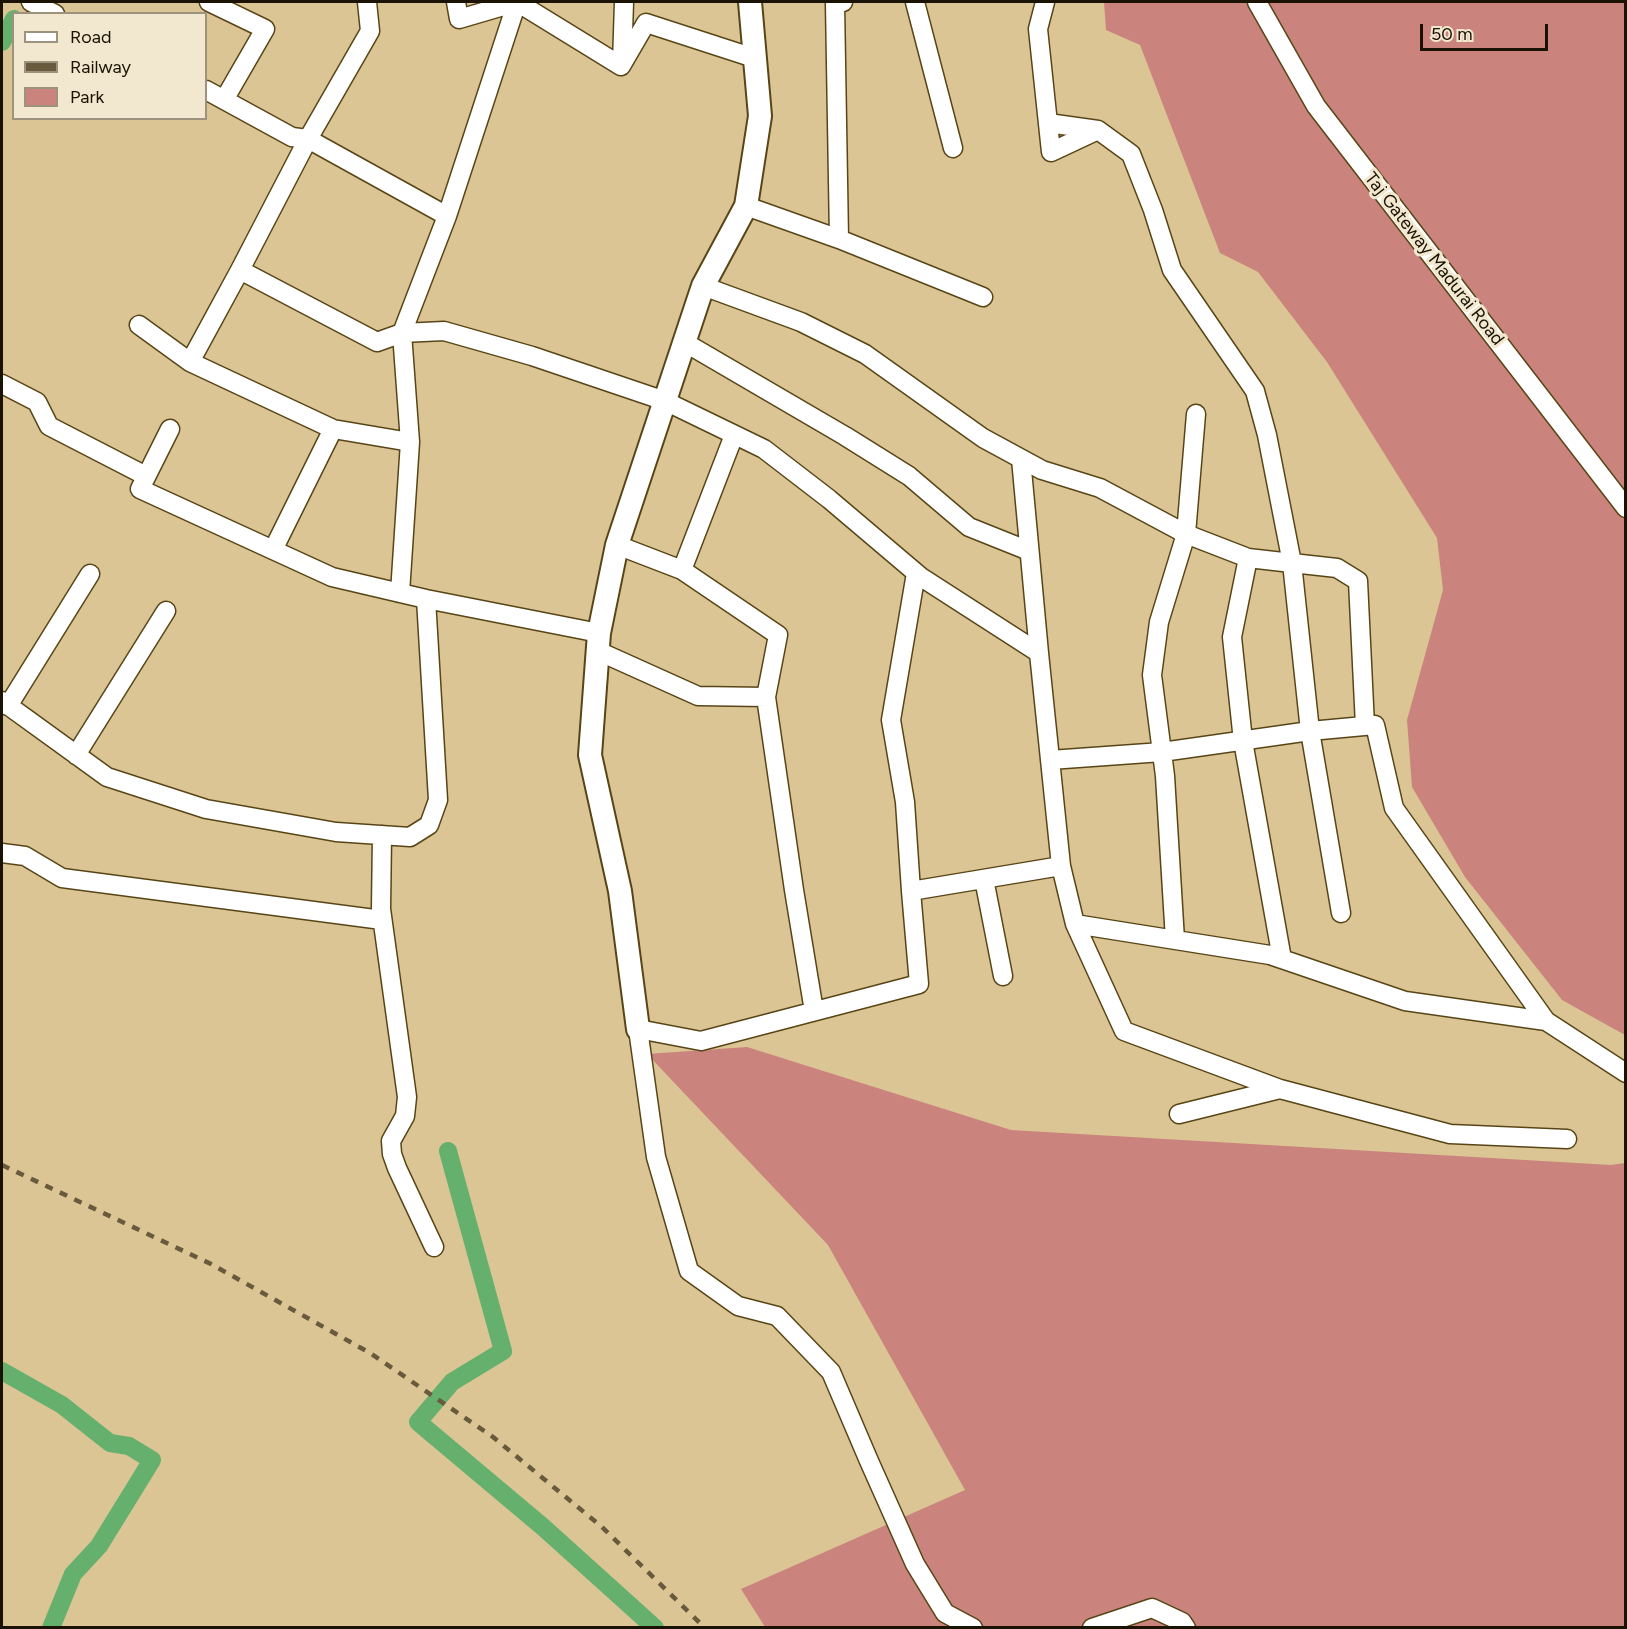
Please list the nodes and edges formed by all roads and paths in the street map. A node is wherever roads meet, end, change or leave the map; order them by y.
1 (31, 2) edge
2 (209, 2) edge
3 (368, 2) edge
4 (456, 2) edge
5 (518, 2) edge
6 (624, 2) edge
7 (750, 2) edge
8 (843, 2) edge
9 (915, 2) edge
10 (1045, 2) edge
11 (1257, 2) edge
12 (51, 12) edge
13 (754, 58) junction
14 (621, 66) junction
15 (207, 91) edge
16 (224, 100) junction
17 (1048, 123) junction
18 (1098, 130) junction
19 (308, 139) junction
20 (953, 148) dead end
21 (746, 206) junction
22 (447, 216) junction
23 (839, 239) junction
24 (240, 270) junction
25 (703, 286) junction
26 (983, 297) dead end
27 (139, 325) dead end
28 (402, 333) junction
29 (684, 342) junction
30 (190, 362) junction
31 (2, 384) edge
32 (665, 401) junction
33 (1196, 414) dead end
34 (170, 429) dead end
35 (333, 429) junction
36 (734, 435) junction
37 (410, 442) junction
38 (1022, 459) junction
39 (146, 476) junction
40 (1626, 508) edge
41 (1186, 534) junction
42 (617, 545) junction
43 (273, 550) junction
44 (1029, 550) junction
45 (1248, 558) junction
46 (1292, 563) junction
47 (682, 570) junction
48 (916, 573) junction
49 (90, 574) dead end
50 (400, 593) junction
51 (426, 599) junction
52 (165, 611) dead end
53 (599, 642) junction
54 (1039, 653) junction
55 (766, 697) junction
56 (5, 704) edge
57 (1365, 726) junction
58 (1310, 731) junction
59 (1243, 741) junction
60 (1162, 752) junction
61 (76, 755) junction
62 (1050, 760) junction
63 (382, 835) junction
64 (2, 853) edge
65 (1061, 866) junction
66 (984, 879) junction
67 (911, 891) junction
68 (1341, 914) dead end
69 (382, 920) junction
70 (1075, 924) junction
71 (1175, 940) junction
72 (1282, 959) junction
73 (1004, 975) dead end
74 (814, 1011) junction
75 (1546, 1021) junction
76 (638, 1029) junction
77 (1626, 1073) edge
78 (1280, 1089) junction
79 (1179, 1114) dead end
80 (1567, 1139) dead end
81 (434, 1247) dead end
82 (973, 1628) edge
83 (1092, 1628) edge
84 (1186, 1628) edge

1 - 12 street
2 - 16 street
3 - 19 street
4 - 5 street
5 - 14 street
5 - 22 street
6 - 14 street
7 - 13 street
8 - 23 street
9 - 20 street
10 - 17 street
11 - 40 street, Taj Gateway Madurai Road
13 - 14 street
13 - 21 street
15 - 16 street
16 - 19 street
17 - 18 street
17 - 18 street
18 - 46 street
19 - 22 street
19 - 24 street
21 - 23 street
21 - 25 street
22 - 28 street
23 - 26 street
24 - 28 street
24 - 30 street
25 - 29 street
25 - 38 street
27 - 30 street
28 - 32 street
28 - 37 street
29 - 32 street
29 - 44 street
30 - 35 street
31 - 39 street
32 - 36 street
32 - 42 street
33 - 41 street
34 - 39 street
35 - 37 street
35 - 43 street
36 - 47 street
36 - 48 street
37 - 50 street
38 - 41 street
38 - 44 street
39 - 43 street
41 - 45 street
41 - 60 street
42 - 47 street
42 - 53 street
43 - 50 street
44 - 54 street
45 - 46 street
45 - 59 street
46 - 57 street
46 - 58 street
47 - 55 street
48 - 54 street
48 - 67 street
49 - 56 street
50 - 51 street
51 - 53 street
51 - 63 street
52 - 61 street
53 - 55 street
53 - 76 street
54 - 62 street
55 - 74 street
56 - 61 street
57 - 58 street
57 - 75 street
58 - 59 street
58 - 68 street
59 - 60 street
59 - 72 street
60 - 62 street
60 - 71 street
61 - 63 street
62 - 65 street
63 - 69 street
64 - 69 street
65 - 66 street
65 - 70 street
66 - 67 street
66 - 73 street
67 - 74 street
69 - 81 street
70 - 71 street
70 - 78 street
71 - 72 street
72 - 75 street
74 - 76 street
75 - 77 street
76 - 82 street
78 - 79 street
78 - 80 street
83 - 84 street

